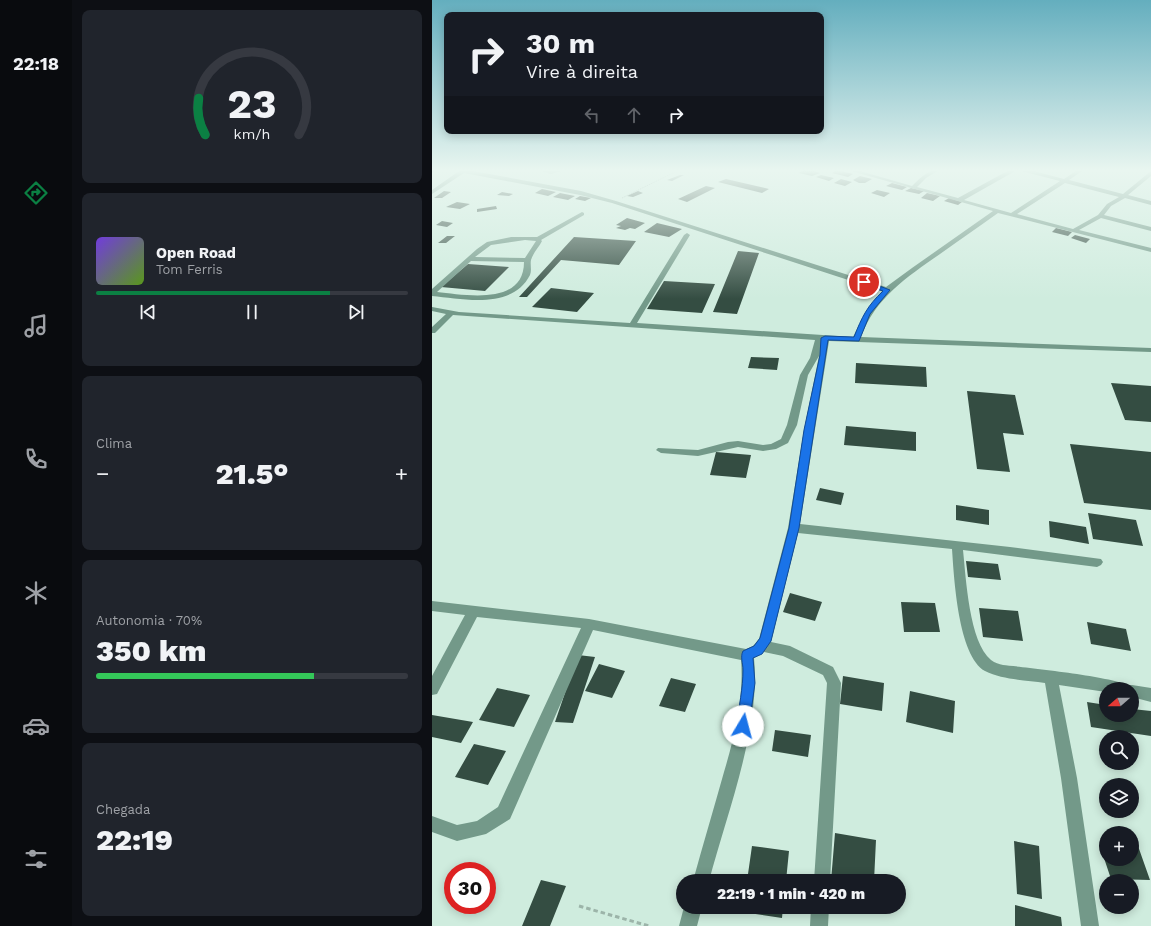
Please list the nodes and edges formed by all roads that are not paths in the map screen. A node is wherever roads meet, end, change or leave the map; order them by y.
1 (646, 212) edge
2 (995, 212) edge
3 (1001, 212) edge
4 (1018, 212) edge
5 (1103, 212) edge
6 (582, 214) dead end
7 (1012, 216) junction
8 (1100, 216) junction
9 (1151, 229) edge
10 (1075, 230) junction
11 (687, 235) dead end
12 (538, 239) junction
13 (1151, 250) edge
14 (469, 259) junction
15 (528, 260) junction
16 (887, 290) junction
17 (432, 293) edge
18 (432, 309) edge
19 (451, 313) junction
20 (632, 326) junction
21 (432, 331) edge
22 (822, 338) junction
23 (856, 339) junction
24 (1151, 350) edge
25 (661, 450) dead end
26 (794, 528) junction
27 (957, 546) junction
28 (1097, 562) dead end
29 (432, 606) edge
30 (474, 611) junction
31 (589, 624) junction
32 (762, 646) junction
33 (747, 655) junction
34 (1051, 678) junction
35 (1099, 684) edge
36 (432, 689) edge
37 (1139, 692) edge
38 (1151, 695) edge
39 (432, 824) edge
40 (702, 874) edge
41 (822, 874) edge
42 (691, 914) edge
43 (819, 914) edge
44 (688, 926) edge
45 (818, 926) edge
46 (1090, 926) edge

1 - 16 street
2 - 16 street
3 - 7 street
4 - 7 street
5 - 8 street
6 - 12 street
7 - 10 street
8 - 9 street
8 - 10 street
10 - 13 street
11 - 20 street
12 - 14 street
12 - 15 street
14 - 15 street
14 - 17 street
15 - 17 street
16 - 23 street
18 - 19 street
19 - 20 street
19 - 21 street
20 - 22 street
22 - 23 street
22 - 25 street
22 - 26 street
23 - 24 street
26 - 27 street
26 - 32 street
27 - 28 street
27 - 34 street
29 - 30 street
30 - 31 street
30 - 36 street
31 - 33 street
31 - 39 street
32 - 33 street
32 - 41 street
33 - 40 street
34 - 35 street
34 - 46 street
37 - 38 street
42 - 44 street
43 - 45 street

